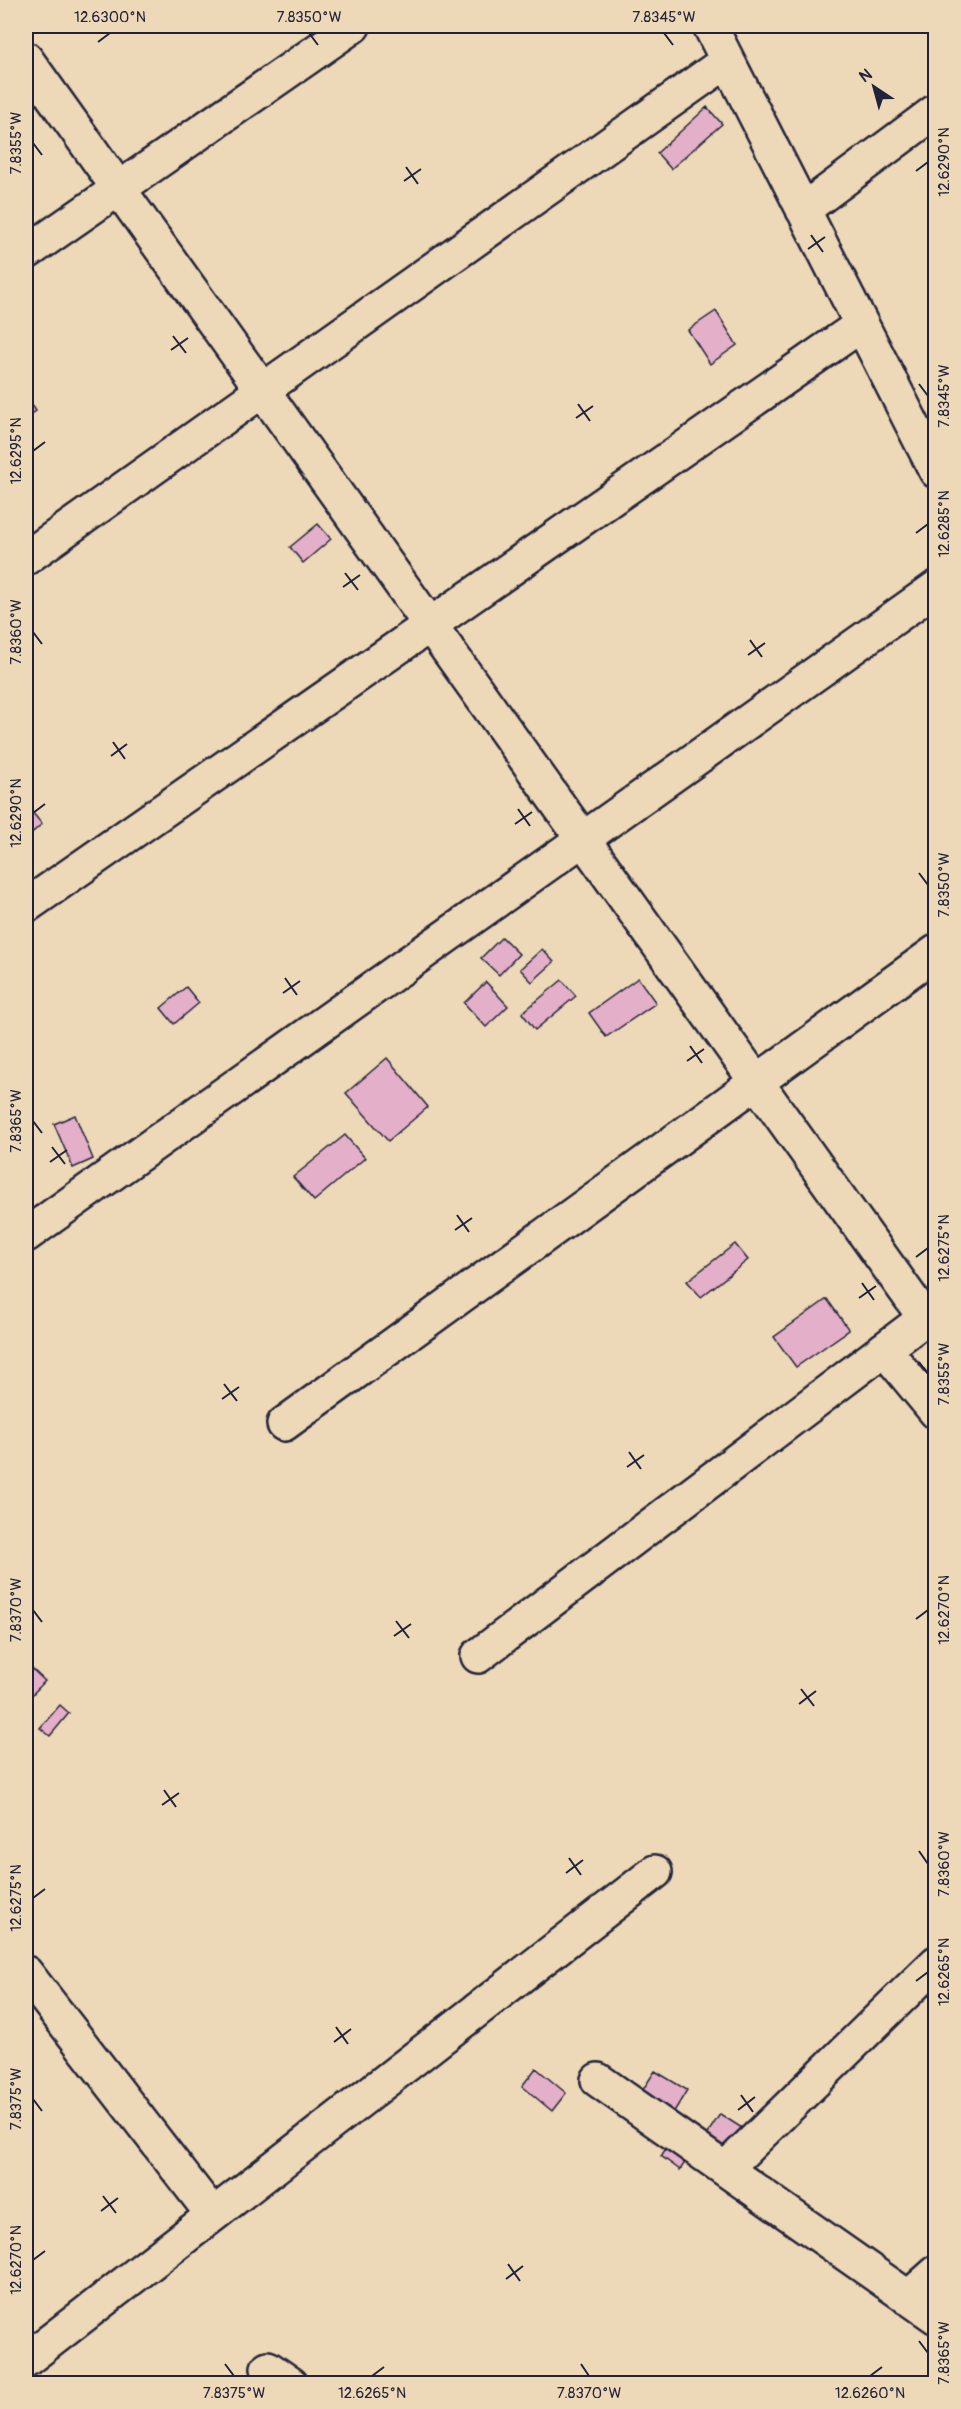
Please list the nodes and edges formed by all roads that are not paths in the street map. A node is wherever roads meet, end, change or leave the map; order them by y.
1 (353, 26) edge
2 (710, 26) edge
3 (26, 59) edge
4 (727, 61) junction
5 (936, 111) edge
6 (118, 188) junction
7 (803, 210) junction
8 (26, 253) edge
9 (861, 325) junction
10 (263, 390) junction
11 (931, 450) edge
12 (26, 558) edge
13 (936, 588) edge
14 (430, 625) junction
15 (583, 839) junction
16 (26, 906) edge
17 (936, 952) edge
18 (756, 1082) junction
19 (26, 1235) edge
20 (930, 1314) edge
21 (884, 1348) junction
22 (936, 1412) edge
23 (284, 1424) dead end
24 (478, 1656) dead end
25 (655, 1872) dead end
26 (936, 1963) edge
27 (26, 1973) edge
28 (598, 2080) dead end
29 (725, 2169) junction
30 (213, 2214) junction
31 (936, 2273) edge
32 (908, 2298) junction
33 (936, 2317) edge
34 (26, 2360) edge

1 - 6 street
2 - 4 street
3 - 6 street
4 - 7 street
4 - 10 street
5 - 7 street
6 - 8 street
6 - 10 street
7 - 9 street
9 - 11 street
9 - 14 street
10 - 12 street
10 - 14 street
13 - 15 street
14 - 15 street
14 - 16 street
15 - 18 street
15 - 19 street
17 - 18 street
18 - 20 street
18 - 23 street
20 - 21 street
21 - 22 street
21 - 24 street
25 - 30 street
26 - 29 street
27 - 30 street
28 - 29 street
29 - 32 street
30 - 34 street
31 - 32 street
32 - 33 street

